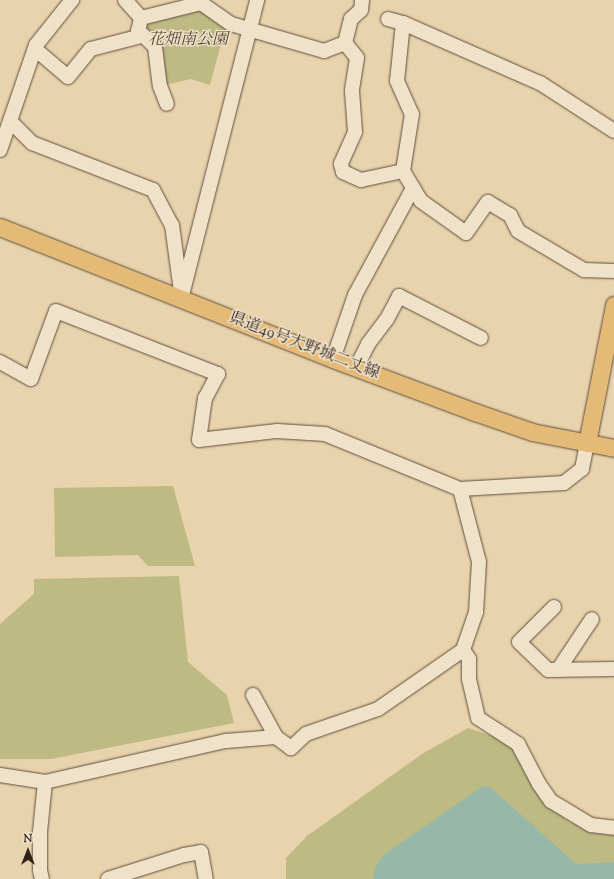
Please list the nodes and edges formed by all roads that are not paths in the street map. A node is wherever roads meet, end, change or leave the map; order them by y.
1 (72, 0) edge
2 (126, 0) edge
3 (257, 0) edge
4 (362, 0) edge
5 (388, 19) dead end
6 (403, 23) junction
7 (140, 24) junction
8 (251, 30) junction
9 (345, 43) junction
10 (35, 49) junction
11 (167, 104) dead end
12 (10, 121) junction
13 (614, 131) edge
14 (0, 150) edge
15 (403, 171) junction
16 (413, 188) junction
17 (0, 227) edge
18 (614, 271) edge
19 (181, 299) junction
20 (614, 305) edge
21 (481, 338) dead end
22 (610, 350) edge
23 (333, 359) junction
24 (0, 362) edge
25 (356, 368) junction
26 (587, 443) junction
27 (614, 448) edge
28 (460, 489) junction
29 (554, 607) dead end
30 (592, 619) dead end
31 (462, 650) junction
32 (614, 668) edge
33 (558, 670) junction
34 (253, 695) dead end
35 (276, 737) junction
36 (0, 775) edge
37 (45, 782) junction
38 (614, 828) edge
39 (42, 879) edge
40 (108, 879) edge
41 (206, 879) edge

1 - 10 street
2 - 7 street
3 - 8 street
4 - 9 street
5 - 6 street
6 - 13 street
6 - 15 street
7 - 8 street
7 - 10 street
7 - 11 street
8 - 9 street
8 - 19 street
9 - 15 street
10 - 12 street
12 - 14 street
12 - 19 street
15 - 16 street
16 - 18 street
16 - 23 street
17 - 19 main road, 県道49号大野城二丈線
19 - 23 main road, 県道49号大野城二丈線
20 - 22 main road
21 - 25 street
22 - 26 main road
23 - 25 main road, 県道49号大野城二丈線
24 - 28 street
25 - 26 main road, 県道49号大野城二丈線
26 - 27 main road, 県道49号大野城二丈線
26 - 28 street
28 - 31 street
29 - 33 street
30 - 33 street
31 - 35 street
31 - 38 street
32 - 33 street
34 - 35 street
35 - 37 street
36 - 37 street
37 - 39 street
40 - 41 street

